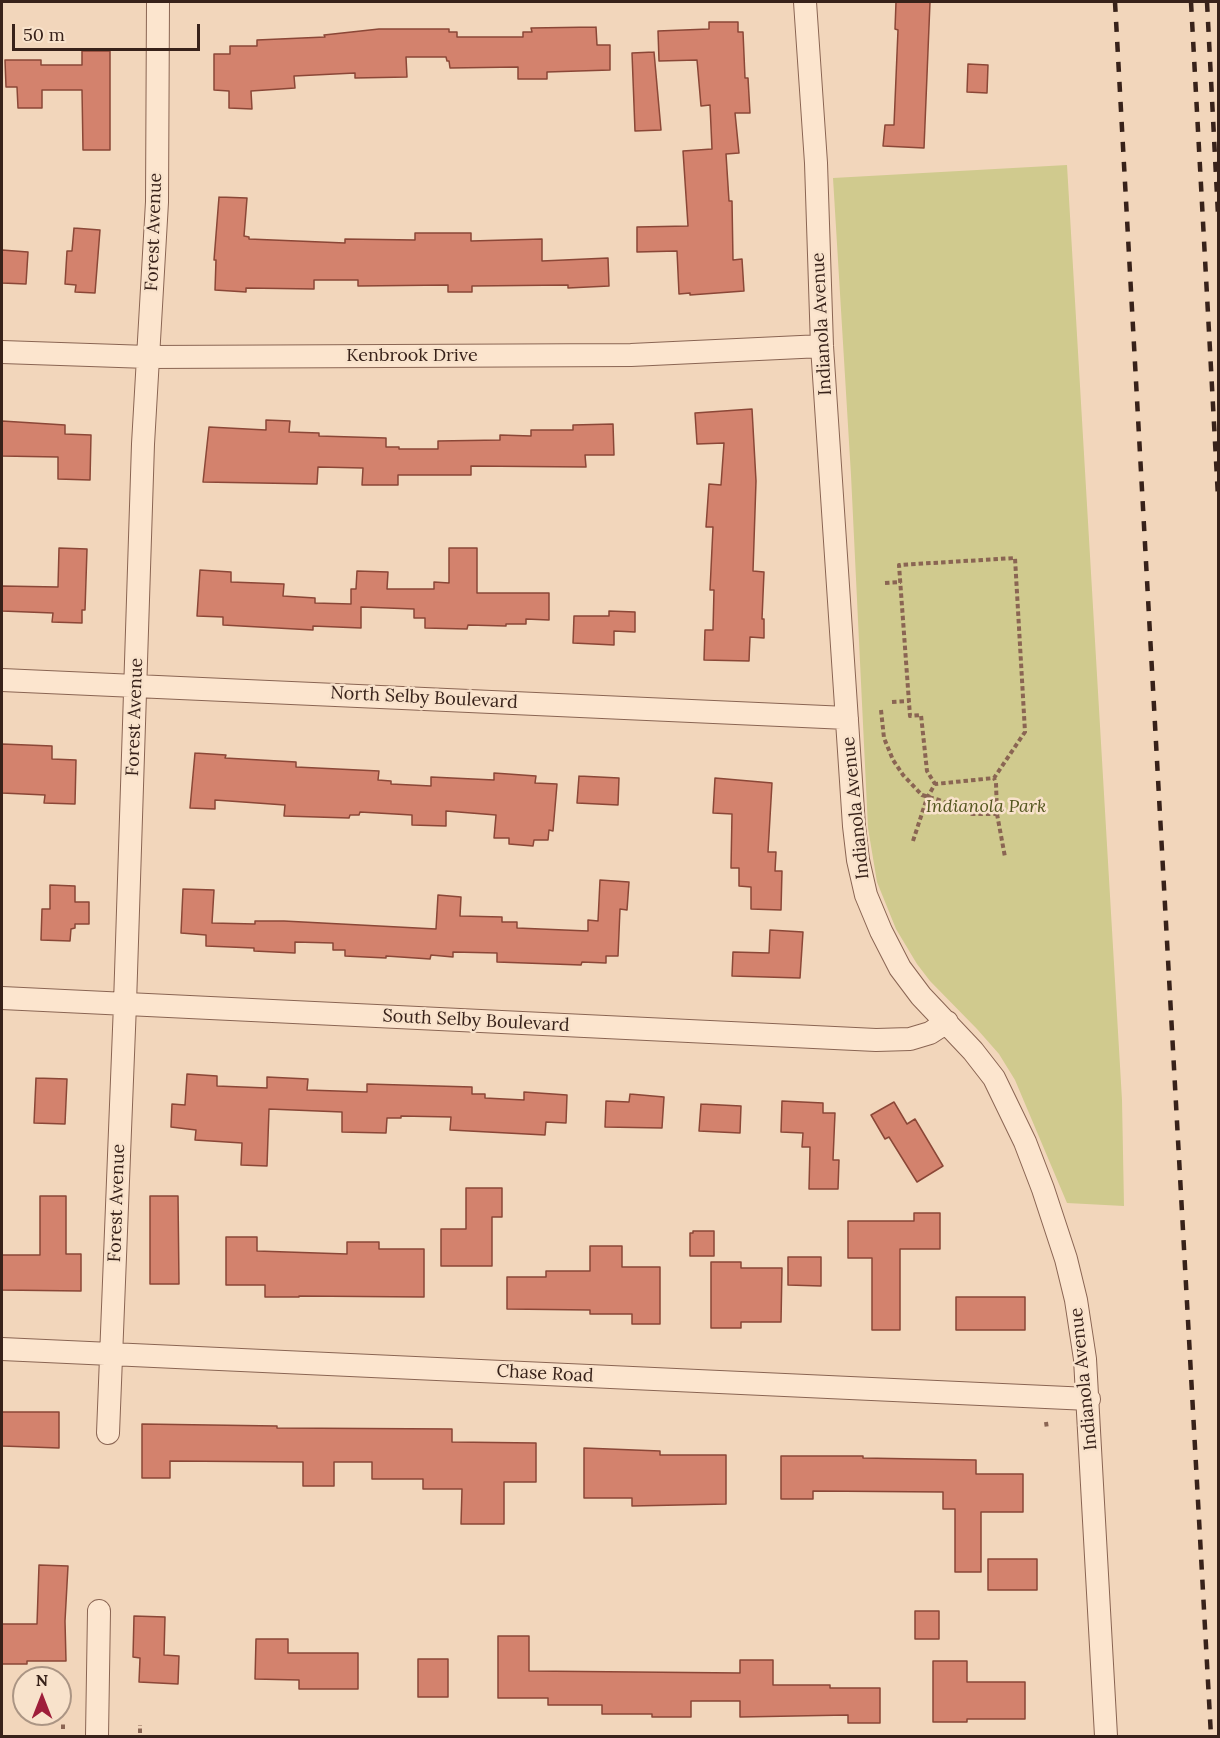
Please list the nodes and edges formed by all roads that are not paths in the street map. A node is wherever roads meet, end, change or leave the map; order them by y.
1 (158, 2) edge
2 (805, 2) edge
3 (822, 346) junction
4 (2, 352) edge
5 (148, 357) junction
6 (2, 680) edge
7 (136, 685) junction
8 (847, 718) junction
9 (2, 998) edge
10 (125, 1004) junction
11 (947, 1022) junction
12 (2, 1349) edge
13 (111, 1355) junction
14 (1089, 1399) junction
15 (108, 1433) dead end
16 (99, 1611) dead end
17 (97, 1737) edge
18 (1106, 1737) edge

1 - 5 street, Forest Avenue
2 - 3 street, Indianola Avenue
3 - 5 street, Kenbrook Drive
3 - 8 street, Indianola Avenue
4 - 5 street, Kenbrook Drive
5 - 7 street, Forest Avenue
6 - 7 street, North Selby Boulevard
7 - 8 street, North Selby Boulevard
7 - 10 street, Forest Avenue
8 - 11 street, Indianola Avenue
9 - 10 street, South Selby Boulevard
10 - 11 street, South Selby Boulevard
10 - 13 street, Forest Avenue
11 - 14 street, Indianola Avenue
12 - 13 street, Chase Road
13 - 14 street, Chase Road
13 - 15 street, Forest Avenue
14 - 18 street, Indianola Avenue
16 - 17 street

